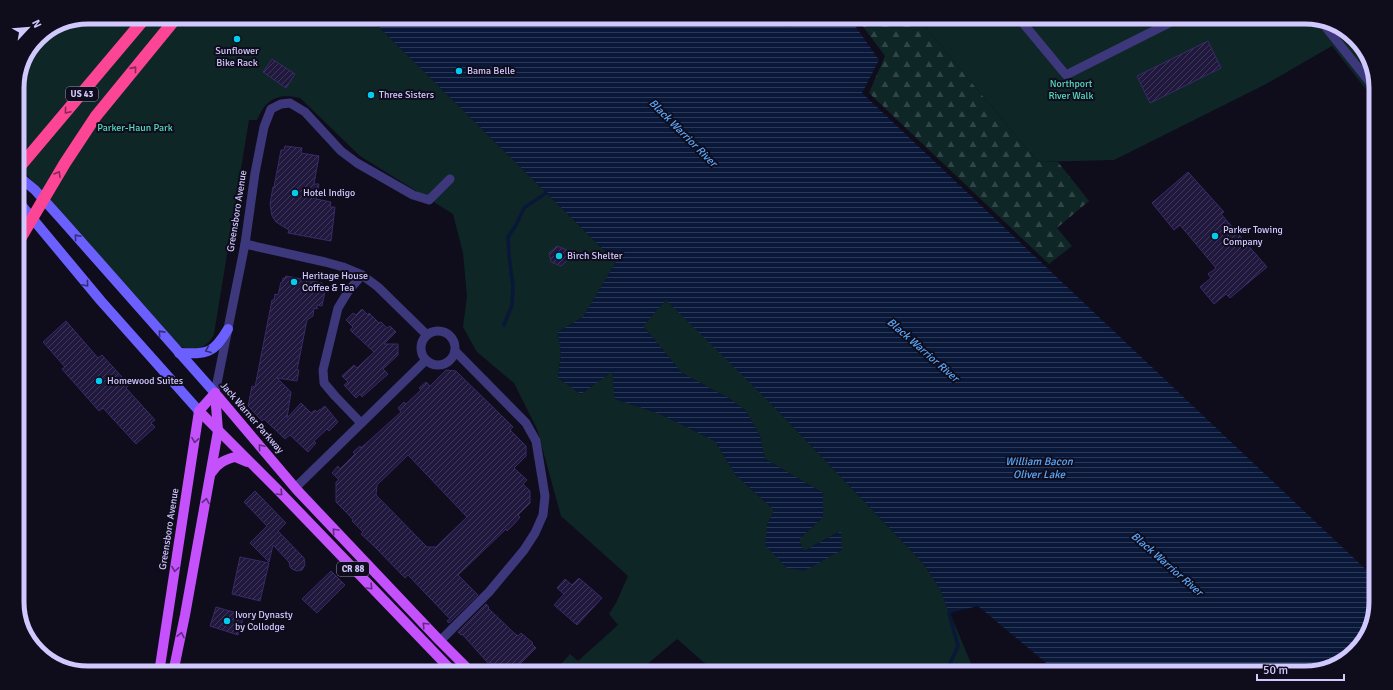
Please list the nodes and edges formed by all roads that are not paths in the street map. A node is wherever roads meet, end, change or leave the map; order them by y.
1 (140, 24) edge
2 (171, 24) edge
3 (1024, 24) edge
4 (1167, 24) edge
5 (1326, 28) edge
6 (1369, 81) edge
7 (24, 162) edge
8 (450, 179) dead end
9 (24, 181) edge
10 (24, 208) edge
11 (24, 232) edge
12 (245, 244) junction
13 (362, 275) junction
14 (228, 329) junction
15 (427, 334) junction
16 (455, 351) junction
17 (179, 353) junction
18 (426, 360) junction
19 (215, 393) junction
20 (200, 411) junction
21 (361, 423) junction
22 (218, 431) junction
23 (253, 465) junction
24 (211, 474) junction
25 (295, 488) junction
26 (440, 641) junction
27 (160, 666) edge
28 (174, 666) edge
29 (447, 666) edge
30 (465, 666) edge

1 -> 7 highway, US 43
11 -> 2 highway, US 43, bridge
3 - 4 street
5 - 6 street
8 - 12 street, Greensboro Avenue
17 -> 9 main road, Jack Warner Parkway
10 -> 20 main road, CR 88
12 - 13 street
12 - 14 street, Greensboro Avenue
13 - 15 street
13 - 21 street
14 -> 17 main road
14 - 19 street, Greensboro Avenue
15 - 16 street
15 - 18 street
16 - 18 street
16 - 26 street
17 - 19 main road, Jack Warner Parkway
18 - 21 street
19 - 20 main road, Greensboro Avenue
19 - 22 main road, Greensboro Avenue
25 -> 19 main road, Jack Warner Parkway
20 - 22 main road, CR 88
20 -> 27 main road, Greensboro Avenue
21 - 25 street
22 - 23 main road, CR 88
22 - 24 main road, Greensboro Avenue
23 - 24 main road, CR 88
23 -> 29 main road, CR 88
28 -> 24 main road, Greensboro Avenue
26 -> 25 main road, Jack Warner Parkway
26 - 30 main road, Jack Warner Parkway

